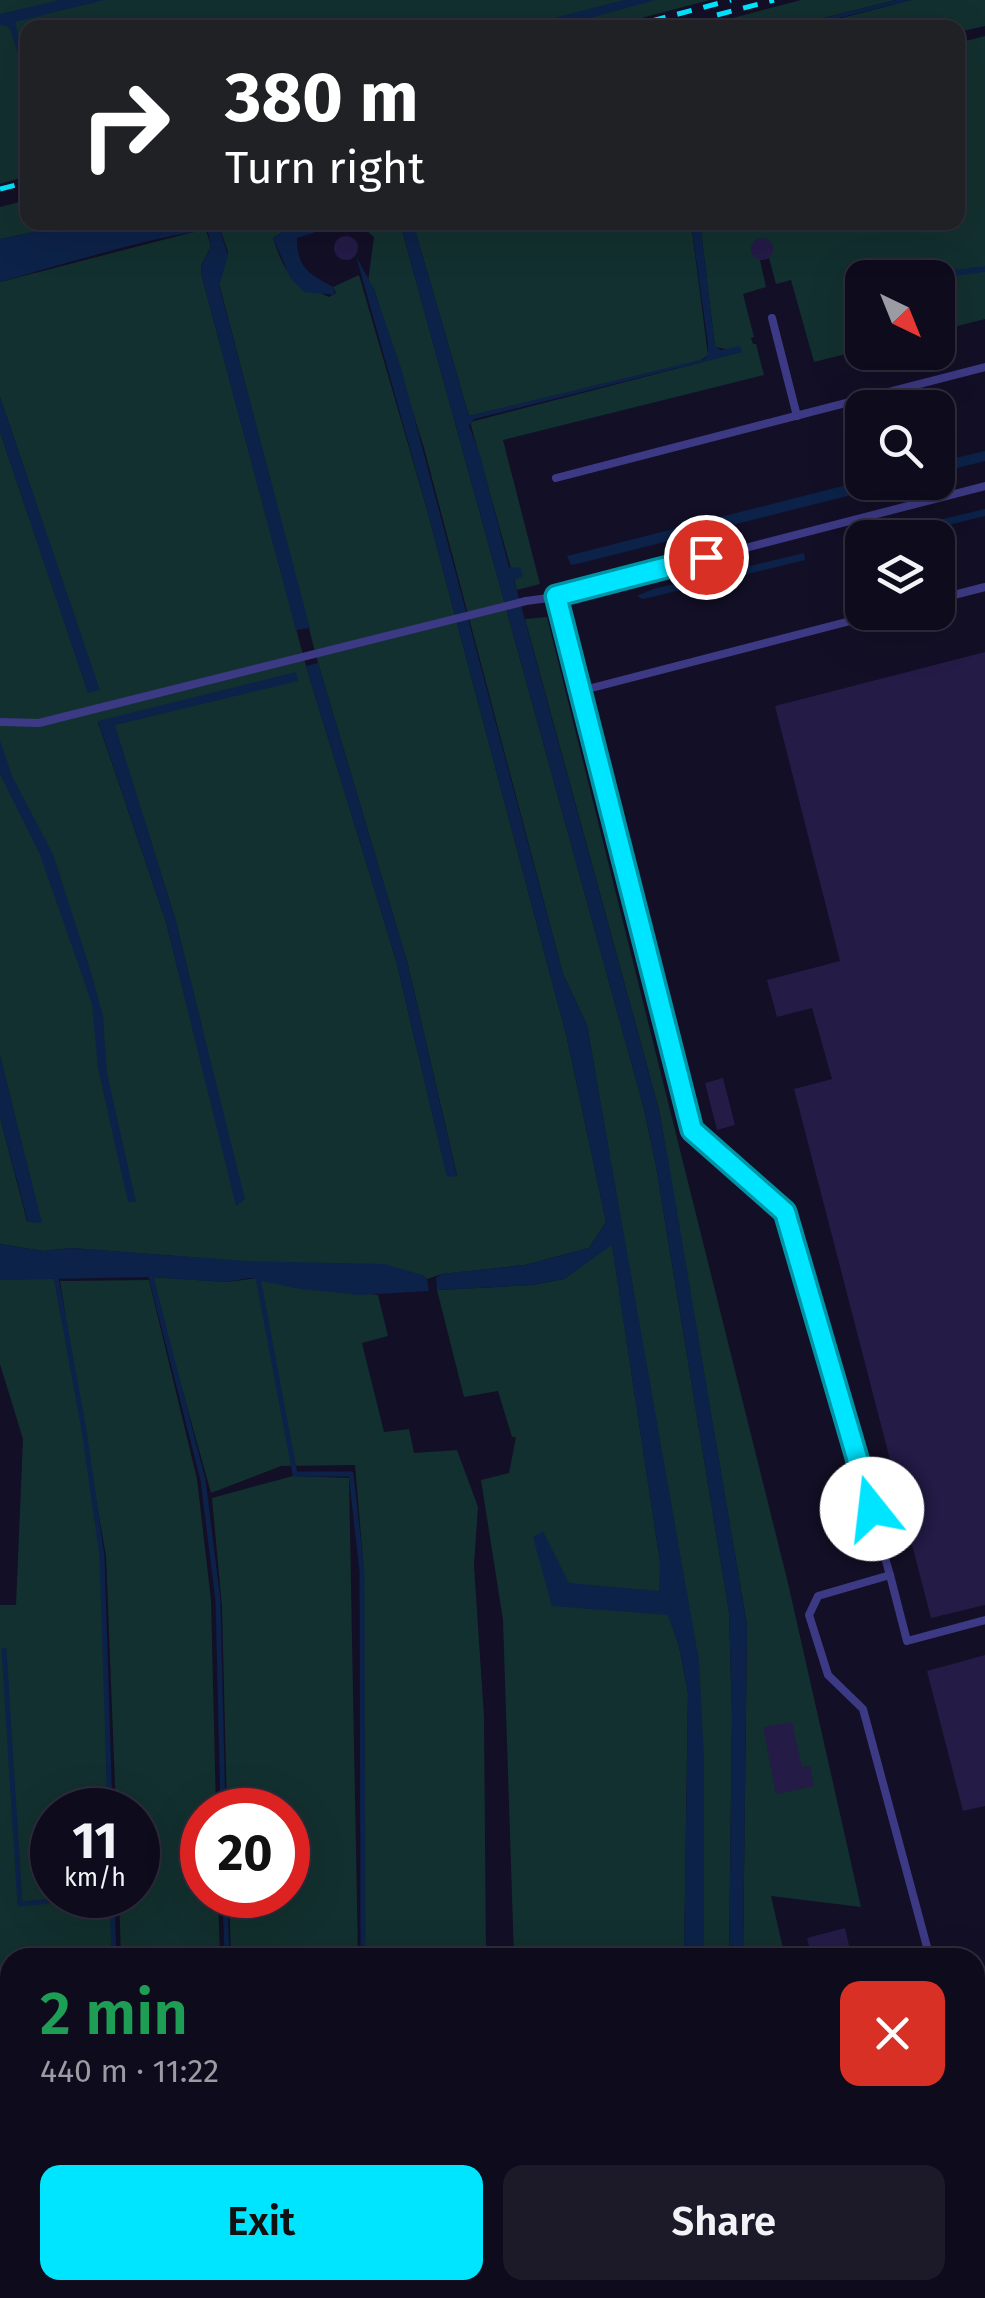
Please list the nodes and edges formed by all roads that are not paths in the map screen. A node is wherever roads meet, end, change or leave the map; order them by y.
1 (772, 318) dead end
2 (985, 367) edge
3 (797, 416) junction
4 (556, 478) dead end
5 (985, 486) edge
6 (985, 587) edge
7 (955, 595) edge
8 (556, 596) junction
9 (845, 622) edge
10 (580, 691) junction
11 (0, 722) edge
12 (890, 1575) junction
13 (985, 1620) edge
14 (927, 1948) edge

1 - 3 lane
2 - 3 lane
3 - 4 lane
5 - 8 lane
6 - 7 lane
8 - 10 lane
8 - 11 lane
9 - 10 lane
10 - 12 lane
12 - 13 lane
12 - 14 lane

